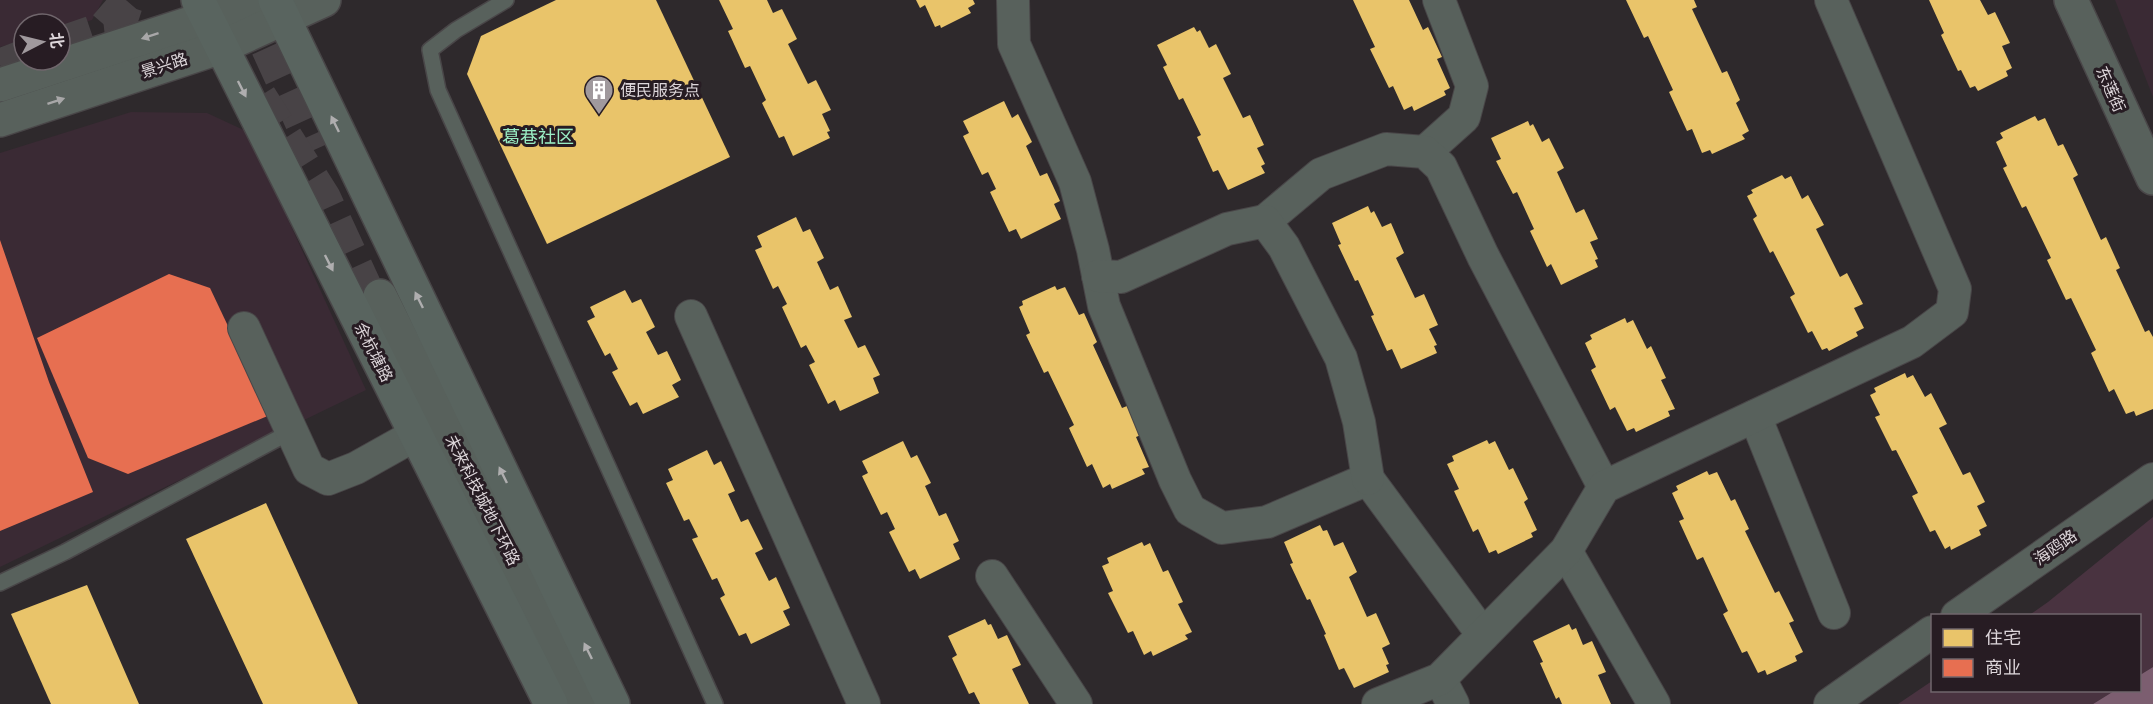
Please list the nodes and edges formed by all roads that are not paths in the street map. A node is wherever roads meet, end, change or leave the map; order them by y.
1 (250, 0) edge
2 (324, 0) edge
3 (506, 0) edge
4 (1013, 0) edge
5 (1439, 0) edge
6 (1831, 0) edge
7 (2071, 0) edge
8 (202, 9) edge
9 (280, 9) edge
10 (220, 47) junction
11 (0, 85) edge
12 (0, 120) edge
13 (1425, 152) junction
14 (2153, 178) edge
15 (1265, 220) junction
16 (1098, 276) junction
17 (691, 316) dead end
18 (244, 328) dead end
19 (1755, 416) junction
20 (292, 431) junction
21 (415, 435) junction
22 (2153, 478) edge
23 (1368, 479) junction
24 (1604, 487) junction
25 (1566, 551) junction
26 (992, 576) dead end
27 (0, 583) edge
28 (1834, 613) dead end
29 (1958, 614) edge
30 (1931, 633) edge
31 (1483, 635) junction
32 (1446, 691) edge
33 (551, 704) edge
34 (572, 704) edge
35 (585, 704) edge
36 (613, 704) edge
37 (715, 704) edge
38 (864, 704) edge
39 (1076, 704) edge
40 (1378, 704) edge
41 (1654, 704) edge
42 (1830, 704) edge

1 - 8 street, 景兴路
2 - 9 street, 景兴路
3 - 37 lane
4 - 16 street
5 - 13 street
6 - 19 street
7 - 14 street, 东莲街
8 - 10 main road, 余杭塘路
8 -> 11 street, 景兴路
9 - 10 street, 景兴路
36 -> 9 main road
12 -> 10 street, 景兴路
10 -> 21 main road, 余杭塘路
13 - 15 street
13 - 24 street
15 - 16 street
15 - 23 street
16 - 23 street
17 - 38 street
18 - 20 street
19 - 24 street
19 - 28 street
20 - 21 street
20 - 27 lane
21 - 33 main road, 余杭塘路
22 - 29 street, 海鸥路
23 - 31 street
24 - 25 street
25 - 31 street
25 - 41 street
26 - 39 street
30 - 42 street
31 - 32 street
32 - 40 street
34 - 35 street, 未来科技城地下环路

